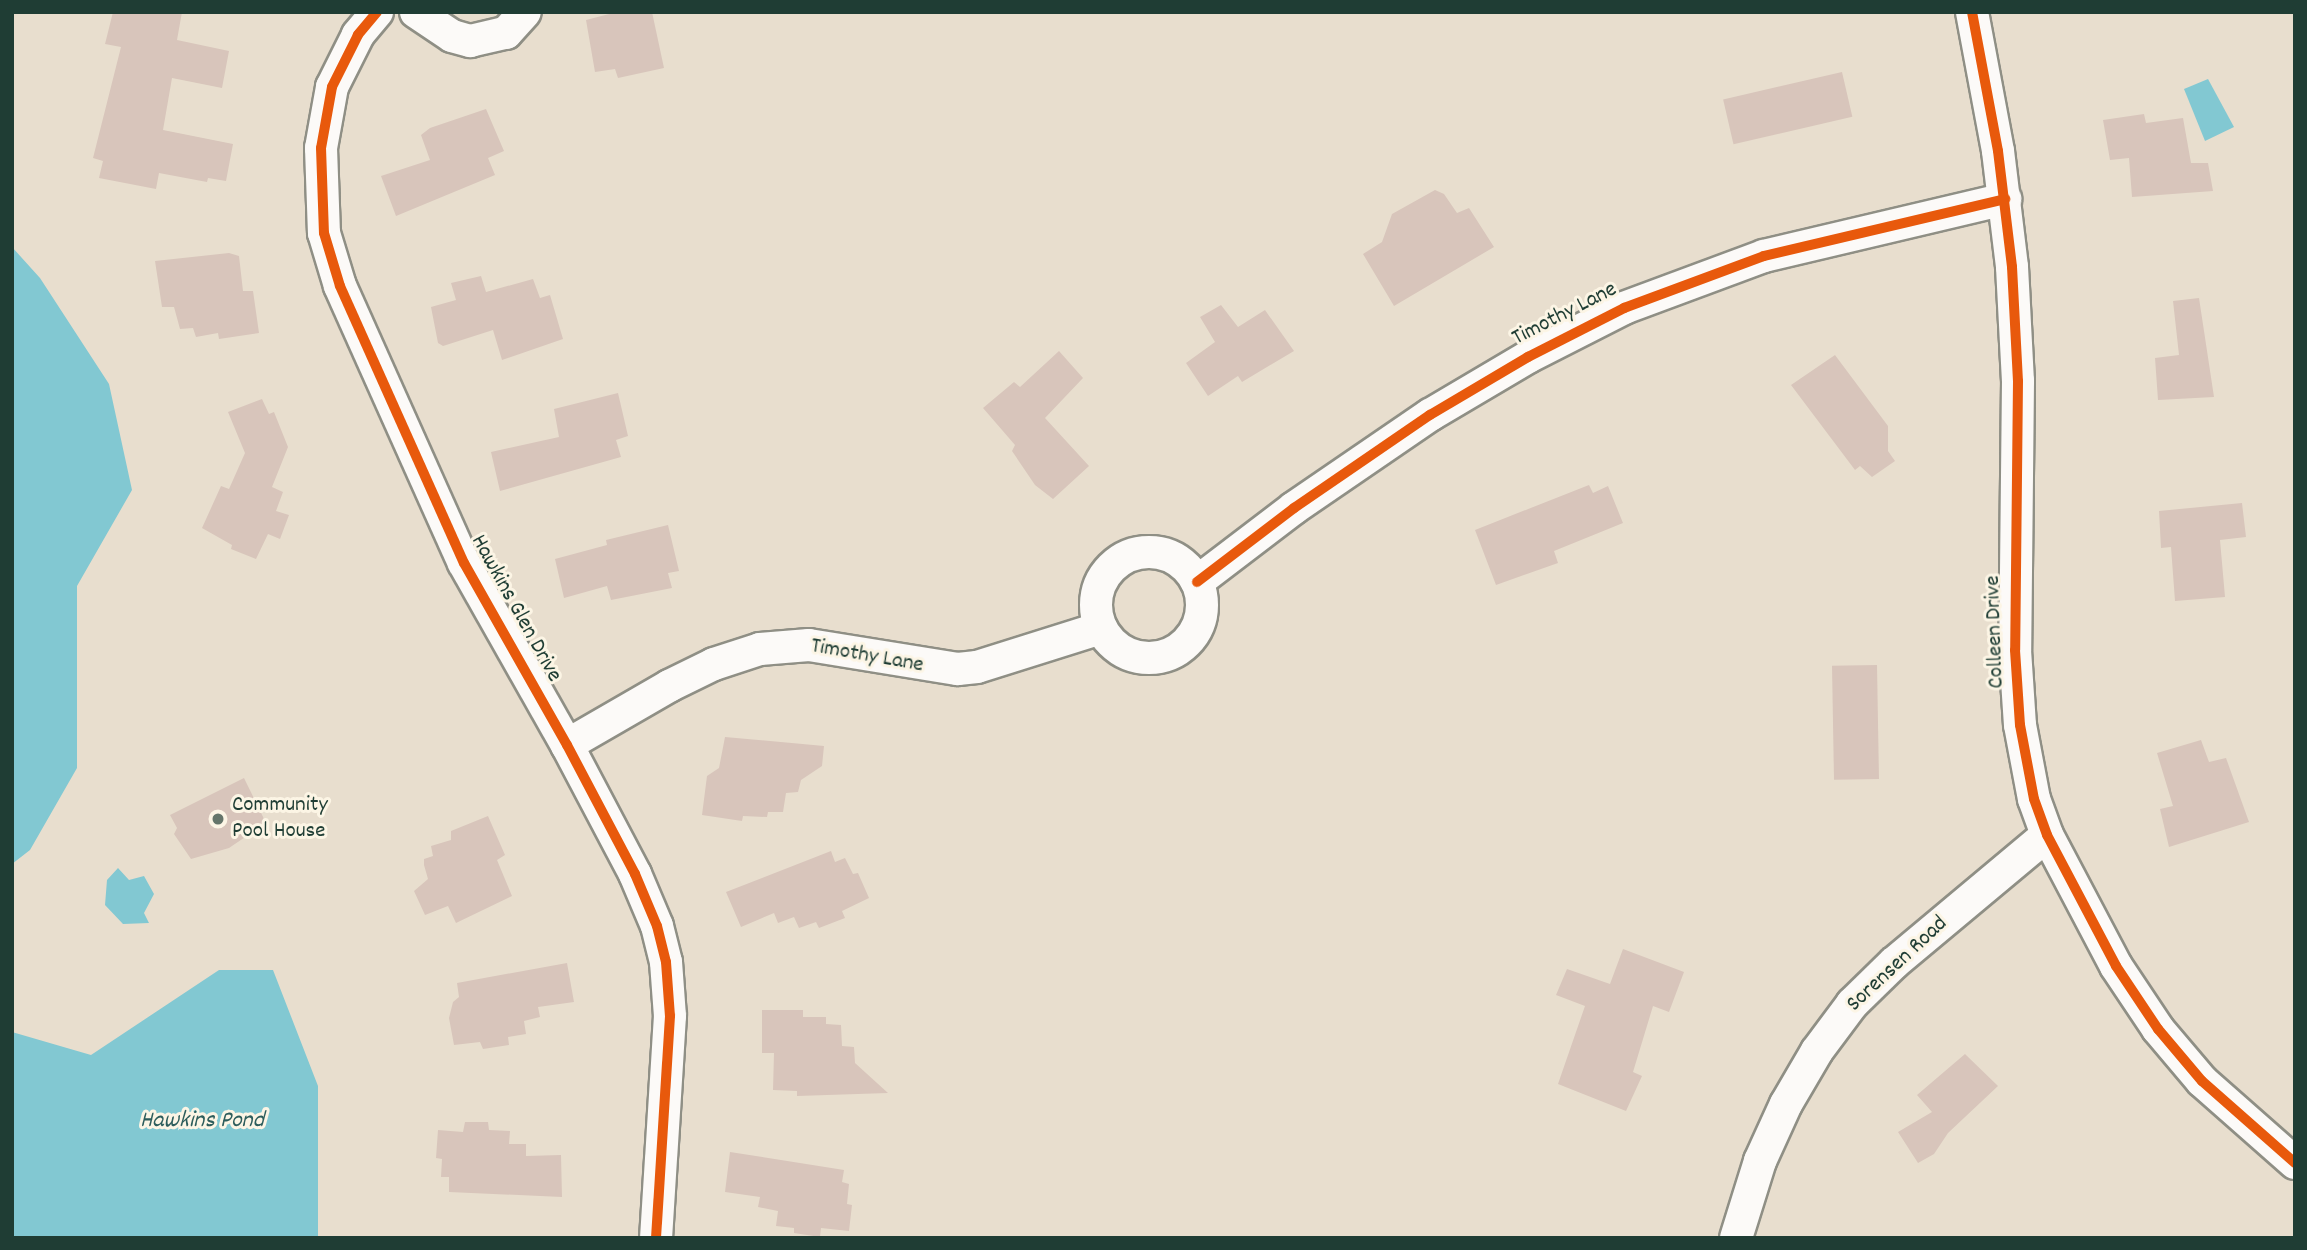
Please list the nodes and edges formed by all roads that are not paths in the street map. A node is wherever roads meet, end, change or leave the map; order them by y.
1 (377, 12) edge
2 (416, 12) edge
3 (525, 12) edge
4 (1972, 12) edge
5 (2005, 199) junction
6 (1197, 582) junction
7 (1101, 628) junction
8 (567, 745) junction
9 (2047, 835) junction
10 (2295, 1163) edge
11 (656, 1238) edge
12 (1736, 1238) edge

1 - 8 street, Hawkins Glen Drive
2 - 3 street
4 - 5 street, Colleen Drive
5 - 6 street, Timothy Lane
5 - 9 street, Colleen Drive
6 - 7 street
6 - 7 street
7 - 8 street, Timothy Lane
8 - 11 street, Hawkins Glen Drive
9 - 10 street, Colleen Drive
9 - 12 street, Sorensen Road

